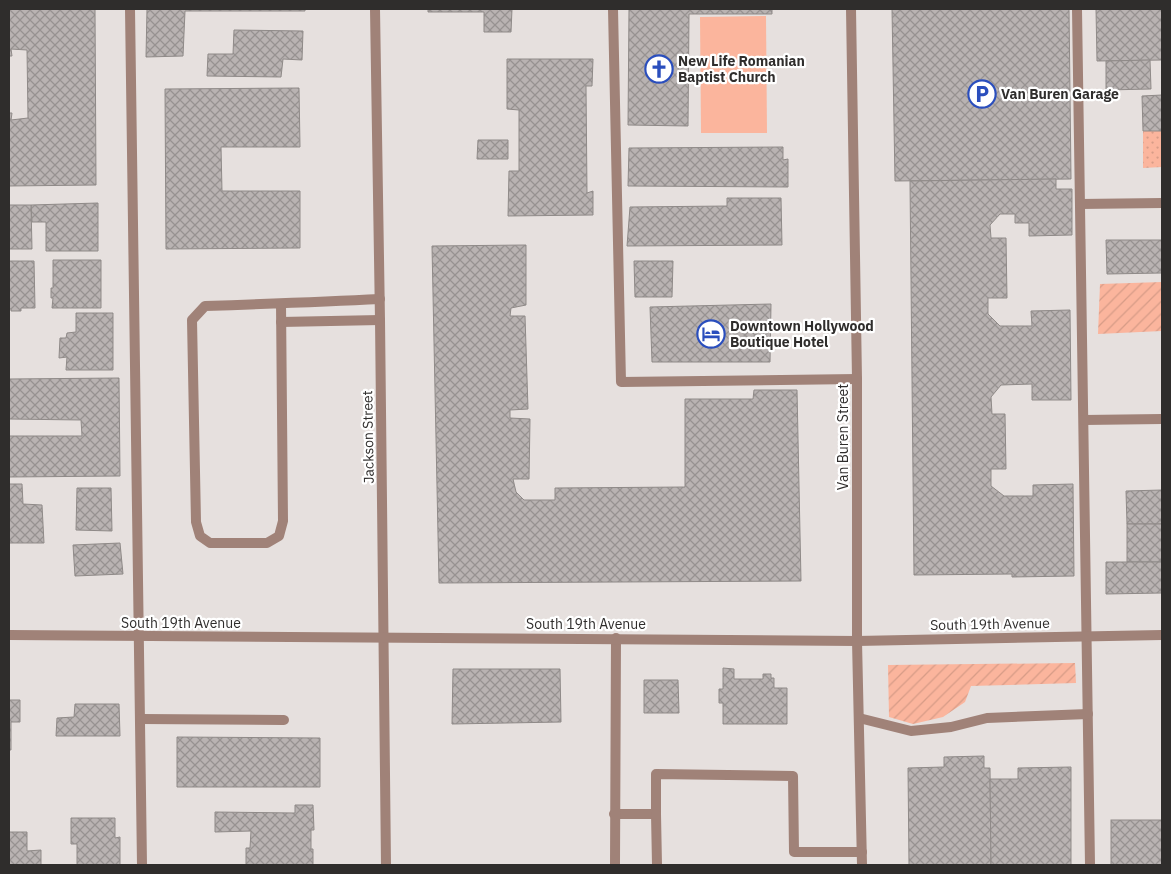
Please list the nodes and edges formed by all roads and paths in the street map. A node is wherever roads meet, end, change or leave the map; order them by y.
1 (130, 9) edge
2 (375, 9) edge
3 (613, 9) edge
4 (851, 9) edge
5 (1077, 9) edge
6 (1162, 203) edge
7 (1080, 204) junction
8 (380, 299) junction
9 (281, 304) junction
10 (380, 320) junction
11 (281, 322) junction
12 (857, 378) junction
13 (1162, 419) edge
14 (1084, 420) junction
15 (9, 635) edge
16 (1162, 635) edge
17 (1087, 636) junction
18 (140, 637) junction
19 (384, 637) junction
20 (616, 638) junction
21 (858, 641) junction
22 (1088, 714) junction
23 (859, 718) junction
24 (141, 720) junction
25 (284, 720) dead end
26 (614, 814) junction
27 (656, 814) junction
28 (862, 852) junction
29 (142, 865) edge
30 (386, 865) edge
31 (615, 865) edge
32 (657, 865) edge
33 (862, 865) edge
34 (1090, 865) edge

1 - 18 street
2 - 8 street, Jackson Street
3 - 12 street
4 - 12 street, Van Buren Street
5 - 7 street
6 - 7 street
7 - 14 street
8 - 9 street
8 - 10 street, Jackson Street
9 - 11 street
9 - 11 street
10 - 11 street
10 - 19 street, Jackson Street
12 - 21 street, Van Buren Street
13 - 14 street
14 - 17 street
15 - 18 street, South 19th Avenue
16 - 17 street, South 19th Avenue
17 - 21 street, South 19th Avenue
17 - 22 street
18 - 19 street, South 19th Avenue
18 - 24 street
19 - 20 street, South 19th Avenue
19 - 30 street, Jackson Street
20 - 21 street, South 19th Avenue
20 - 26 street
21 - 23 street, Van Buren Street
22 - 23 street
22 - 34 street
23 - 28 street, Van Buren Street
24 - 25 street
24 - 29 street
26 - 27 street
26 - 31 street
27 - 28 street
27 - 32 street
28 - 33 street, Van Buren Street

